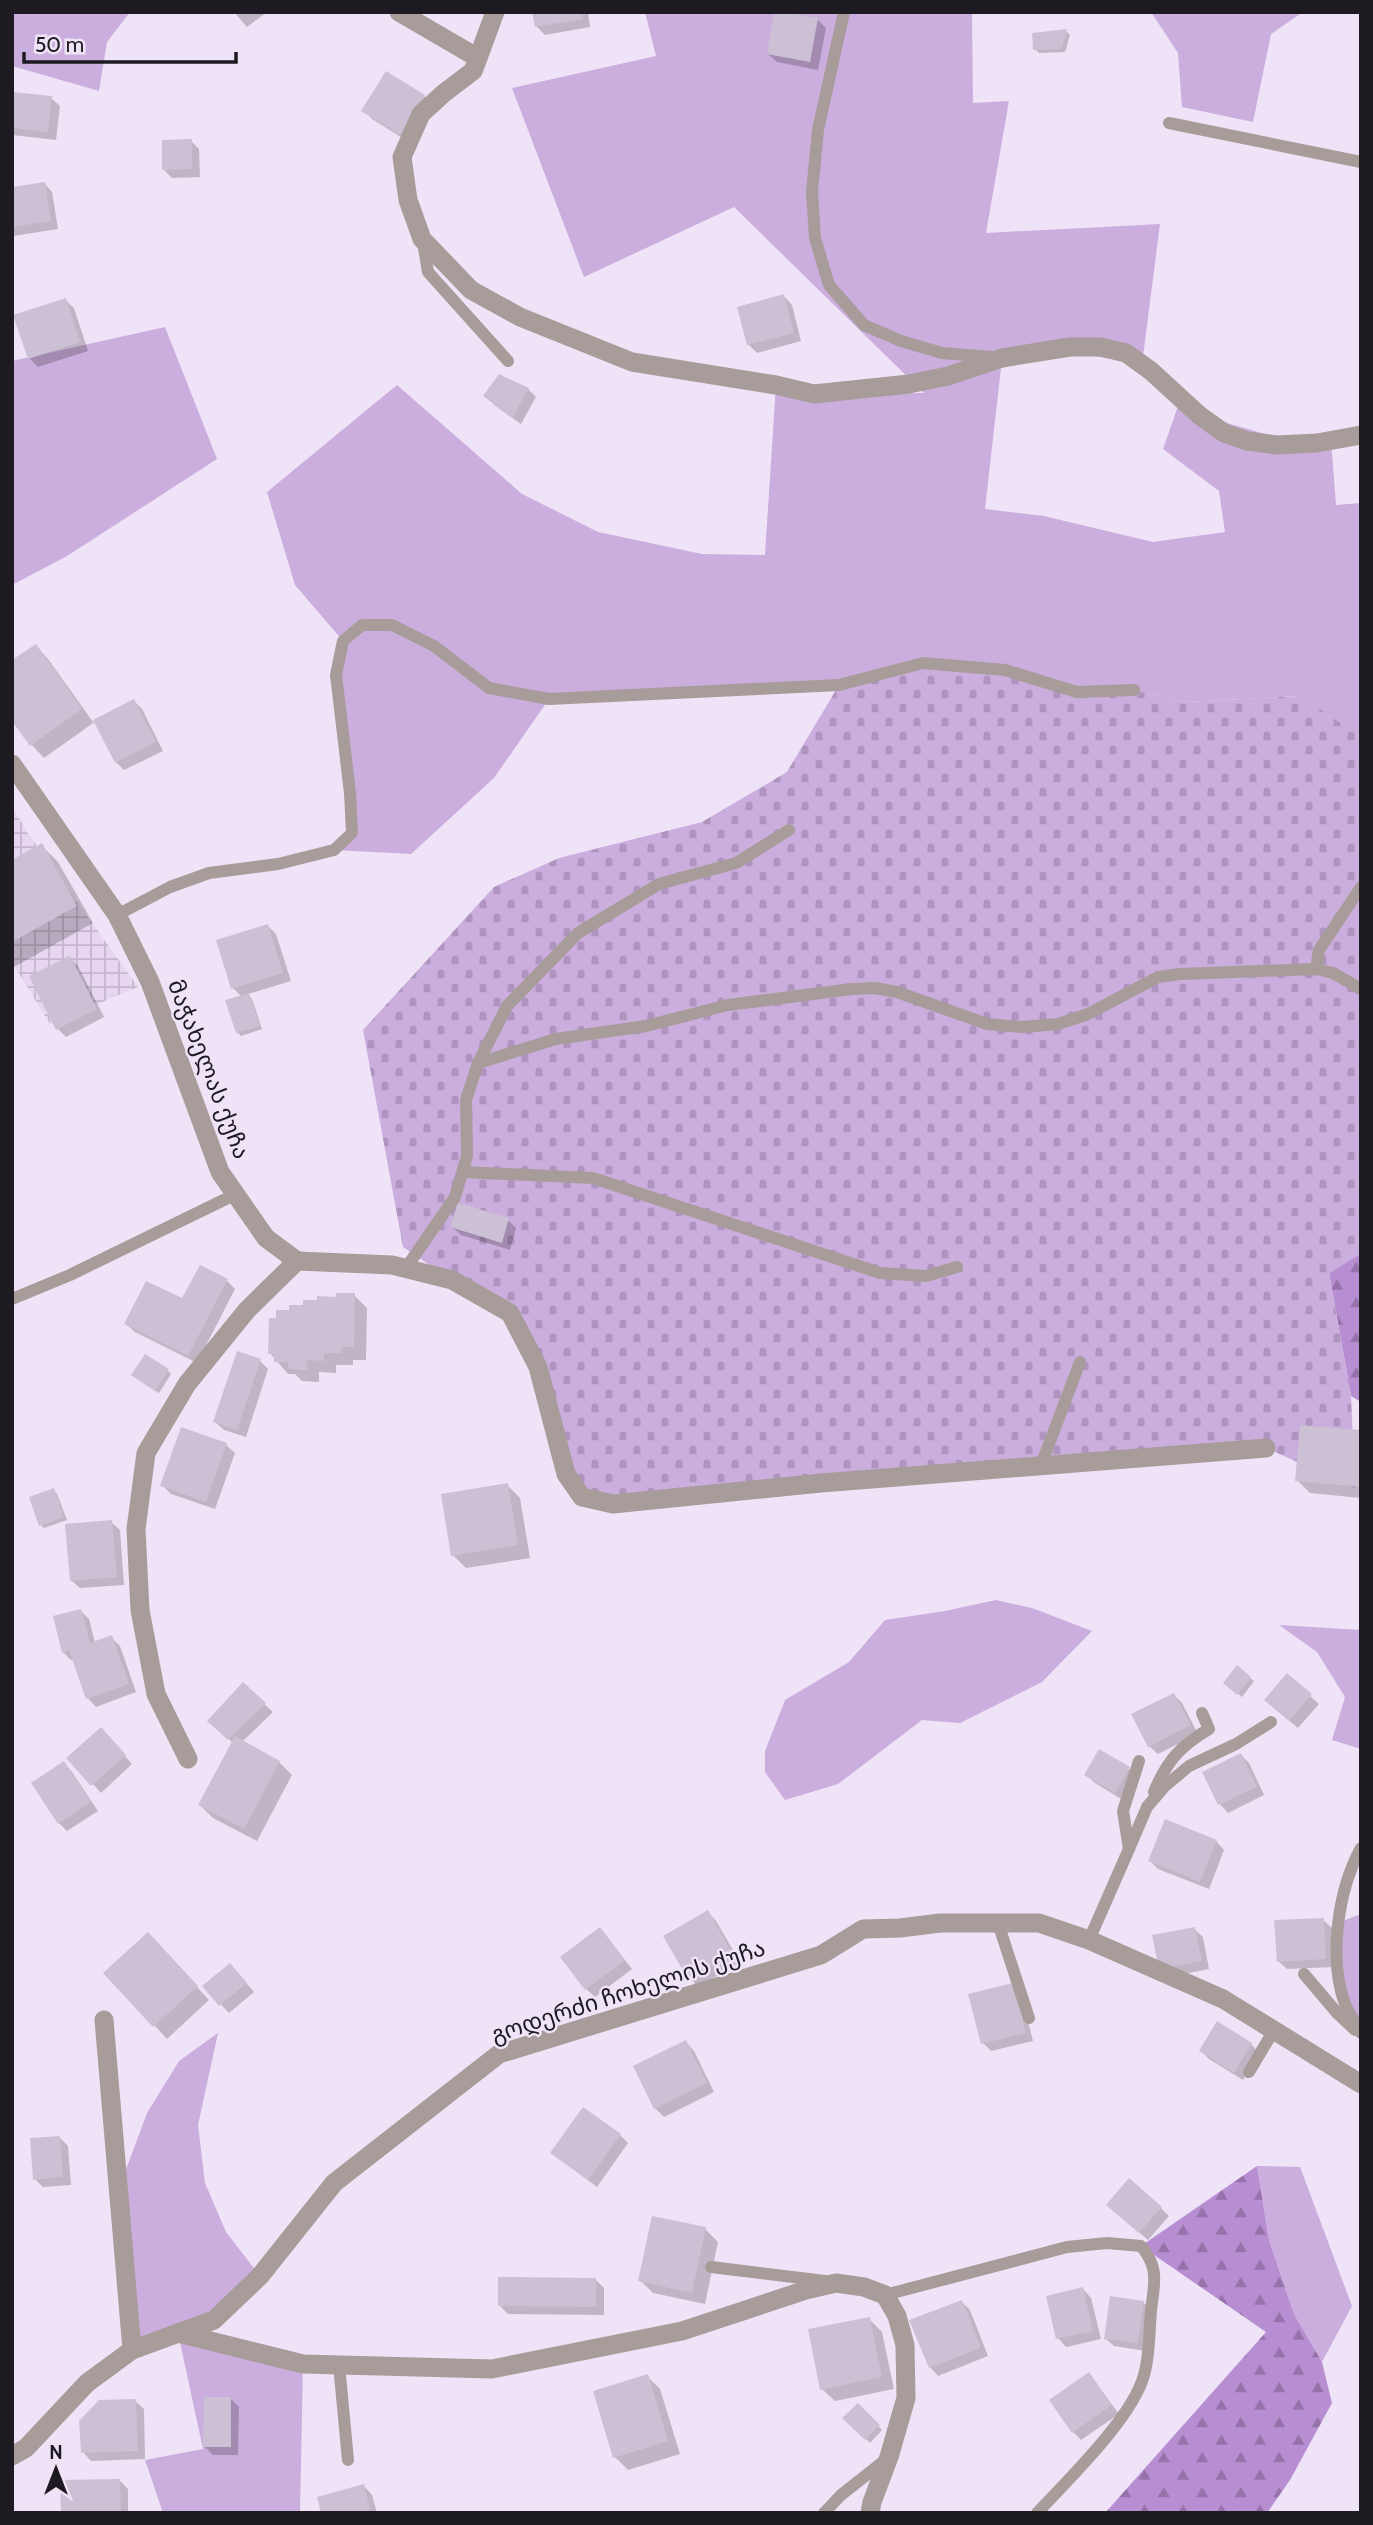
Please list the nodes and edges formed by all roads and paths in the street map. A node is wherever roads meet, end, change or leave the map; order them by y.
1 (399, 12) edge
2 (495, 12) edge
3 (844, 12) edge
4 (478, 58) junction
5 (1169, 123) dead end
6 (1361, 162) edge
7 (422, 239) junction
8 (1002, 358) junction
9 (508, 361) dead end
10 (1361, 435) edge
11 (1134, 690) dead end
12 (12, 764) edge
13 (789, 830) dead end
14 (1361, 887) edge
15 (117, 915) junction
16 (1316, 969) junction
17 (1361, 989) edge
18 (478, 1063) junction
19 (463, 1172) junction
20 (236, 1194) junction
21 (297, 1261) junction
22 (957, 1266) dead end
23 (407, 1268) junction
24 (12, 1299) edge
25 (1080, 1362) dead end
26 (1266, 1448) dead end
27 (1041, 1465) junction
28 (1202, 1713) dead end
29 (1270, 1722) dead end
30 (188, 1759) dead end
31 (1139, 1761) dead end
32 (1147, 1807) junction
33 (1361, 1848) edge
34 (1129, 1849) junction
35 (998, 1923) junction
36 (1089, 1940) junction
37 (1304, 1974) dead end
38 (1029, 2018) dead end
39 (104, 2020) dead end
40 (1274, 2030) junction
41 (1361, 2034) edge
42 (1249, 2072) dead end
43 (1361, 2084) edge
44 (711, 2267) dead end
45 (836, 2283) junction
46 (885, 2295) junction
47 (178, 2333) junction
48 (132, 2350) junction
49 (340, 2365) junction
50 (12, 2456) edge
51 (889, 2457) junction
52 (348, 2460) dead end
53 (824, 2513) edge
54 (870, 2513) edge
55 (1037, 2513) edge

1 - 4 street
2 - 4 street
3 - 8 lane
4 - 7 street
5 - 6 lane
7 - 8 street
7 - 9 lane
8 - 10 street
11 - 15 lane
12 - 15 street, მაჭახელას ქუჩა
13 - 18 lane
14 - 16 lane
15 - 20 street, მაჭახელას ქუჩა
16 - 17 lane
16 - 18 lane
18 - 19 lane
19 - 22 lane
19 - 23 lane
20 - 21 street, მაჭახელას ქუჩა
20 - 24 lane
21 - 23 street
21 - 30 street
23 - 27 street
25 - 27 lane
26 - 27 street
28 - 32 lane
29 - 32 lane
31 - 34 lane
32 - 34 lane
33 - 41 lane
34 - 36 lane
35 - 36 street, გოდერძი ჩოხელის ქუჩა
35 - 38 lane
35 - 47 street, გოდერძი ჩოხელის ქუჩა
36 - 40 street, გოდერძი ჩოხელის ქუჩა
37 - 41 lane
39 - 48 street
40 - 42 lane
40 - 43 street, გოდერძი ჩოხელის ქუჩა
44 - 45 lane
45 - 46 street
45 - 49 street
46 - 51 street
46 - 55 lane
47 - 48 street, გოდერძი ჩოხელის ქუჩა
47 - 49 street
48 - 50 street, გოდერძი ჩოხელის ქუჩა
49 - 52 lane
51 - 53 lane
51 - 54 street

